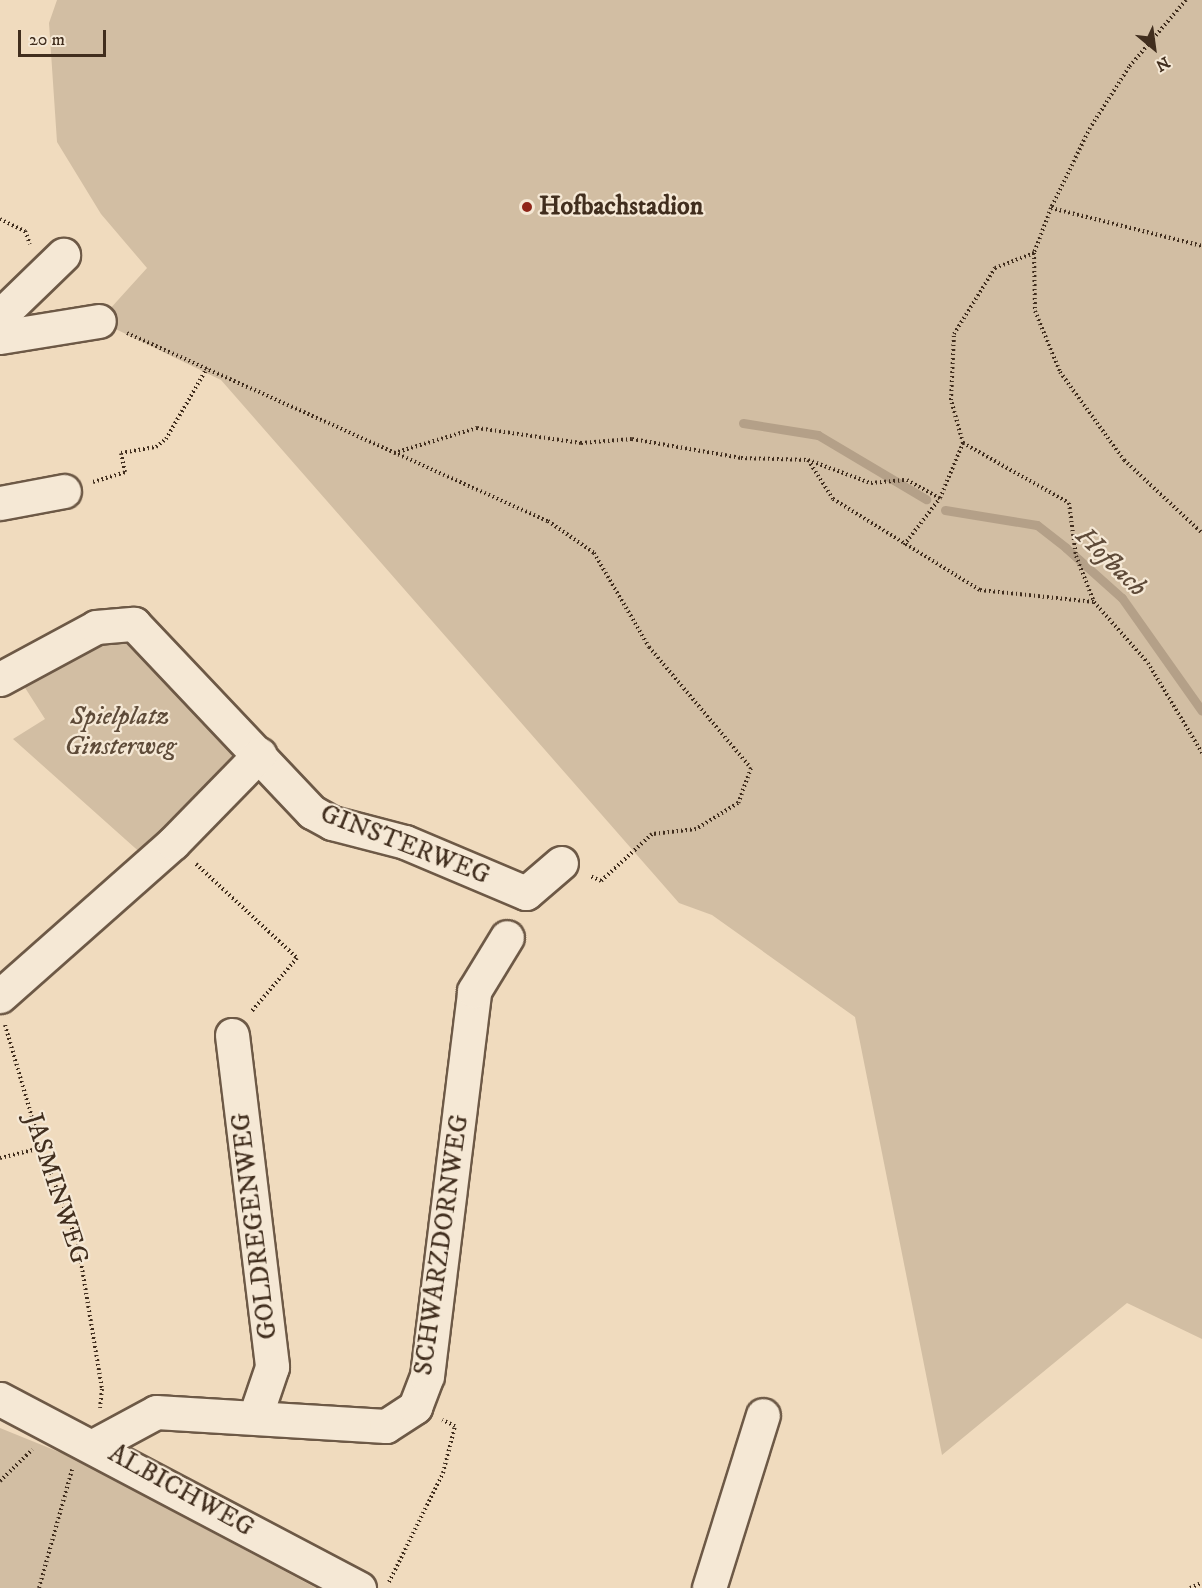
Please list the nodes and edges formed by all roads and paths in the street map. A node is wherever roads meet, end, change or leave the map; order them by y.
1 (1186, 0) edge
2 (1051, 208) junction
3 (0, 219) edge
4 (1202, 246) edge
5 (1034, 253) junction
6 (53, 264) joint
7 (0, 316) edge
8 (99, 321) joint
9 (0, 337) edge
10 (207, 368) junction
11 (963, 443) junction
12 (393, 454) junction
13 (808, 460) junction
14 (64, 490) joint
15 (940, 498) junction
16 (0, 503) edge
17 (1202, 533) edge
18 (904, 545) junction
19 (1094, 602) junction
20 (0, 679) edge
21 (1202, 753) edge
22 (260, 754) junction
23 (173, 843) junction
24 (561, 863) joint
25 (507, 938) dead end
26 (2, 1007) edge
27 (232, 1035) joint
28 (41, 1148) junction
29 (0, 1158) edge
30 (0, 1399) edge
31 (415, 1407) junction
32 (256, 1414) junction
33 (762, 1415) dead end
34 (78, 1436) junction
35 (0, 1481) edge
36 (1202, 1583) edge
37 (39, 1588) edge
38 (359, 1588) edge
39 (386, 1588) edge
40 (709, 1588) edge
41 (1190, 1588) edge

1 - 2 path
2 - 4 path
2 - 5 path
3 - 6 path
5 - 11 path
5 - 17 path
6 - 7 street
8 - 9 street
8 - 10 path
10 - 12 path
10 - 14 path
11 - 15 path
11 - 19 path
12 - 13 path
12 - 24 path
13 - 15 path
13 - 18 path
14 - 16 street
15 - 18 path
18 - 19 path
19 - 21 path
20 - 22 street, GINSTERWEG
22 - 23 street
22 - 24 street, GINSTERWEG
23 - 26 street
23 - 27 path
25 - 31 street, SCHWARZDORNWEG
26 - 28 path, JASMINWEG
27 - 32 street, GOLDREGENWEG
28 - 29 path
28 - 34 path, JASMINWEG
30 - 34 street, ALBICHWEG
31 - 32 street, SCHWARZDORNWEG
31 - 39 path
32 - 34 street, SCHWARZDORNWEG
33 - 40 street
34 - 35 path
34 - 37 path, JASMINWEG
34 - 38 street, ALBICHWEG
36 - 41 path

